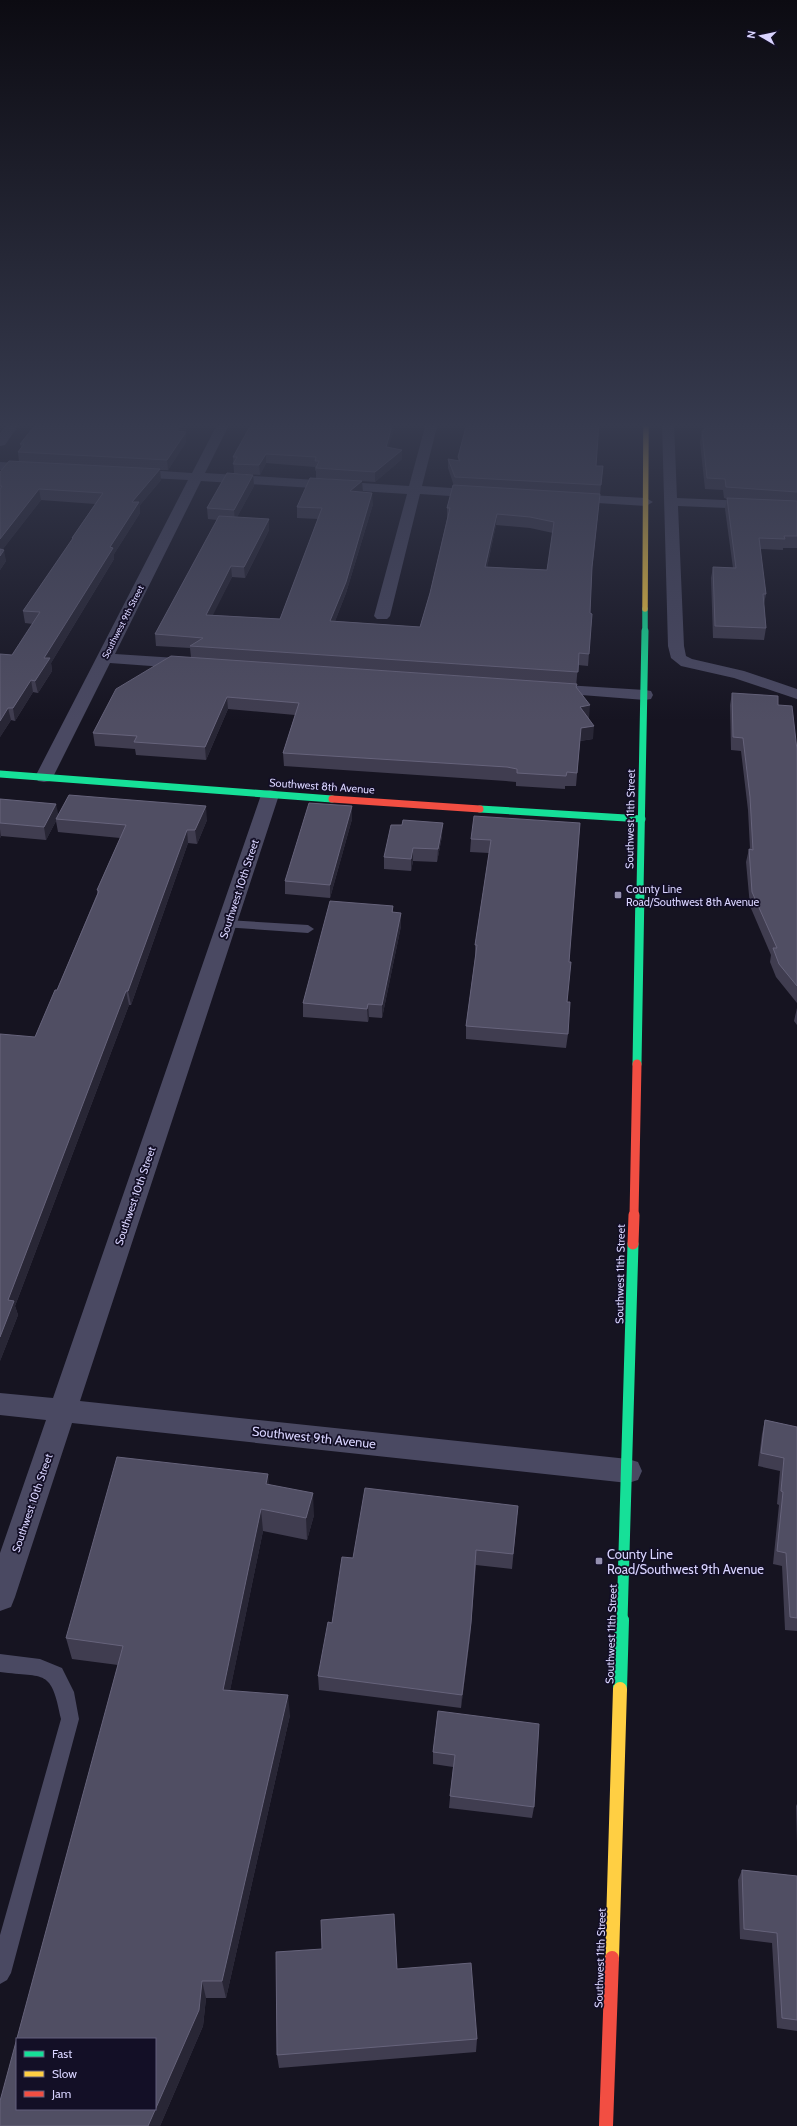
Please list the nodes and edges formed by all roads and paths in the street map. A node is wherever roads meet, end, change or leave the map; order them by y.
1 (174, 522) edge
2 (406, 522) edge
3 (646, 522) edge
4 (671, 522) edge
5 (382, 616) dead end
6 (105, 658) junction
7 (207, 665) edge
8 (537, 688) edge
9 (797, 694) edge
10 (645, 695) junction
11 (0, 774) edge
12 (44, 777) junction
13 (270, 795) junction
14 (642, 819) junction
15 (227, 924) junction
16 (308, 929) dead end
17 (0, 1404) edge
18 (63, 1410) junction
19 (628, 1471) junction
20 (0, 1597) edge
21 (0, 1663) edge
22 (0, 1973) edge
23 (606, 2126) edge

1 - 6 street, Southwest 9th Street
2 - 5 street
3 - 10 street, Southwest 11th Street
4 - 9 street
6 - 7 street
6 - 12 street, Southwest 9th Street
8 - 10 street
10 - 14 street, Southwest 11th Street
11 - 12 street, Southwest 8th Avenue
12 - 13 street, Southwest 8th Avenue
13 - 14 street, Southwest 8th Avenue
13 - 15 street, Southwest 10th Street
14 - 19 street, Southwest 11th Street
15 - 16 lane
15 - 18 street, Southwest 10th Street
17 - 18 street, Southwest 9th Avenue
18 - 19 street, Southwest 9th Avenue
18 - 20 street, Southwest 10th Street
19 - 23 street, Southwest 11th Street
21 - 22 lane

